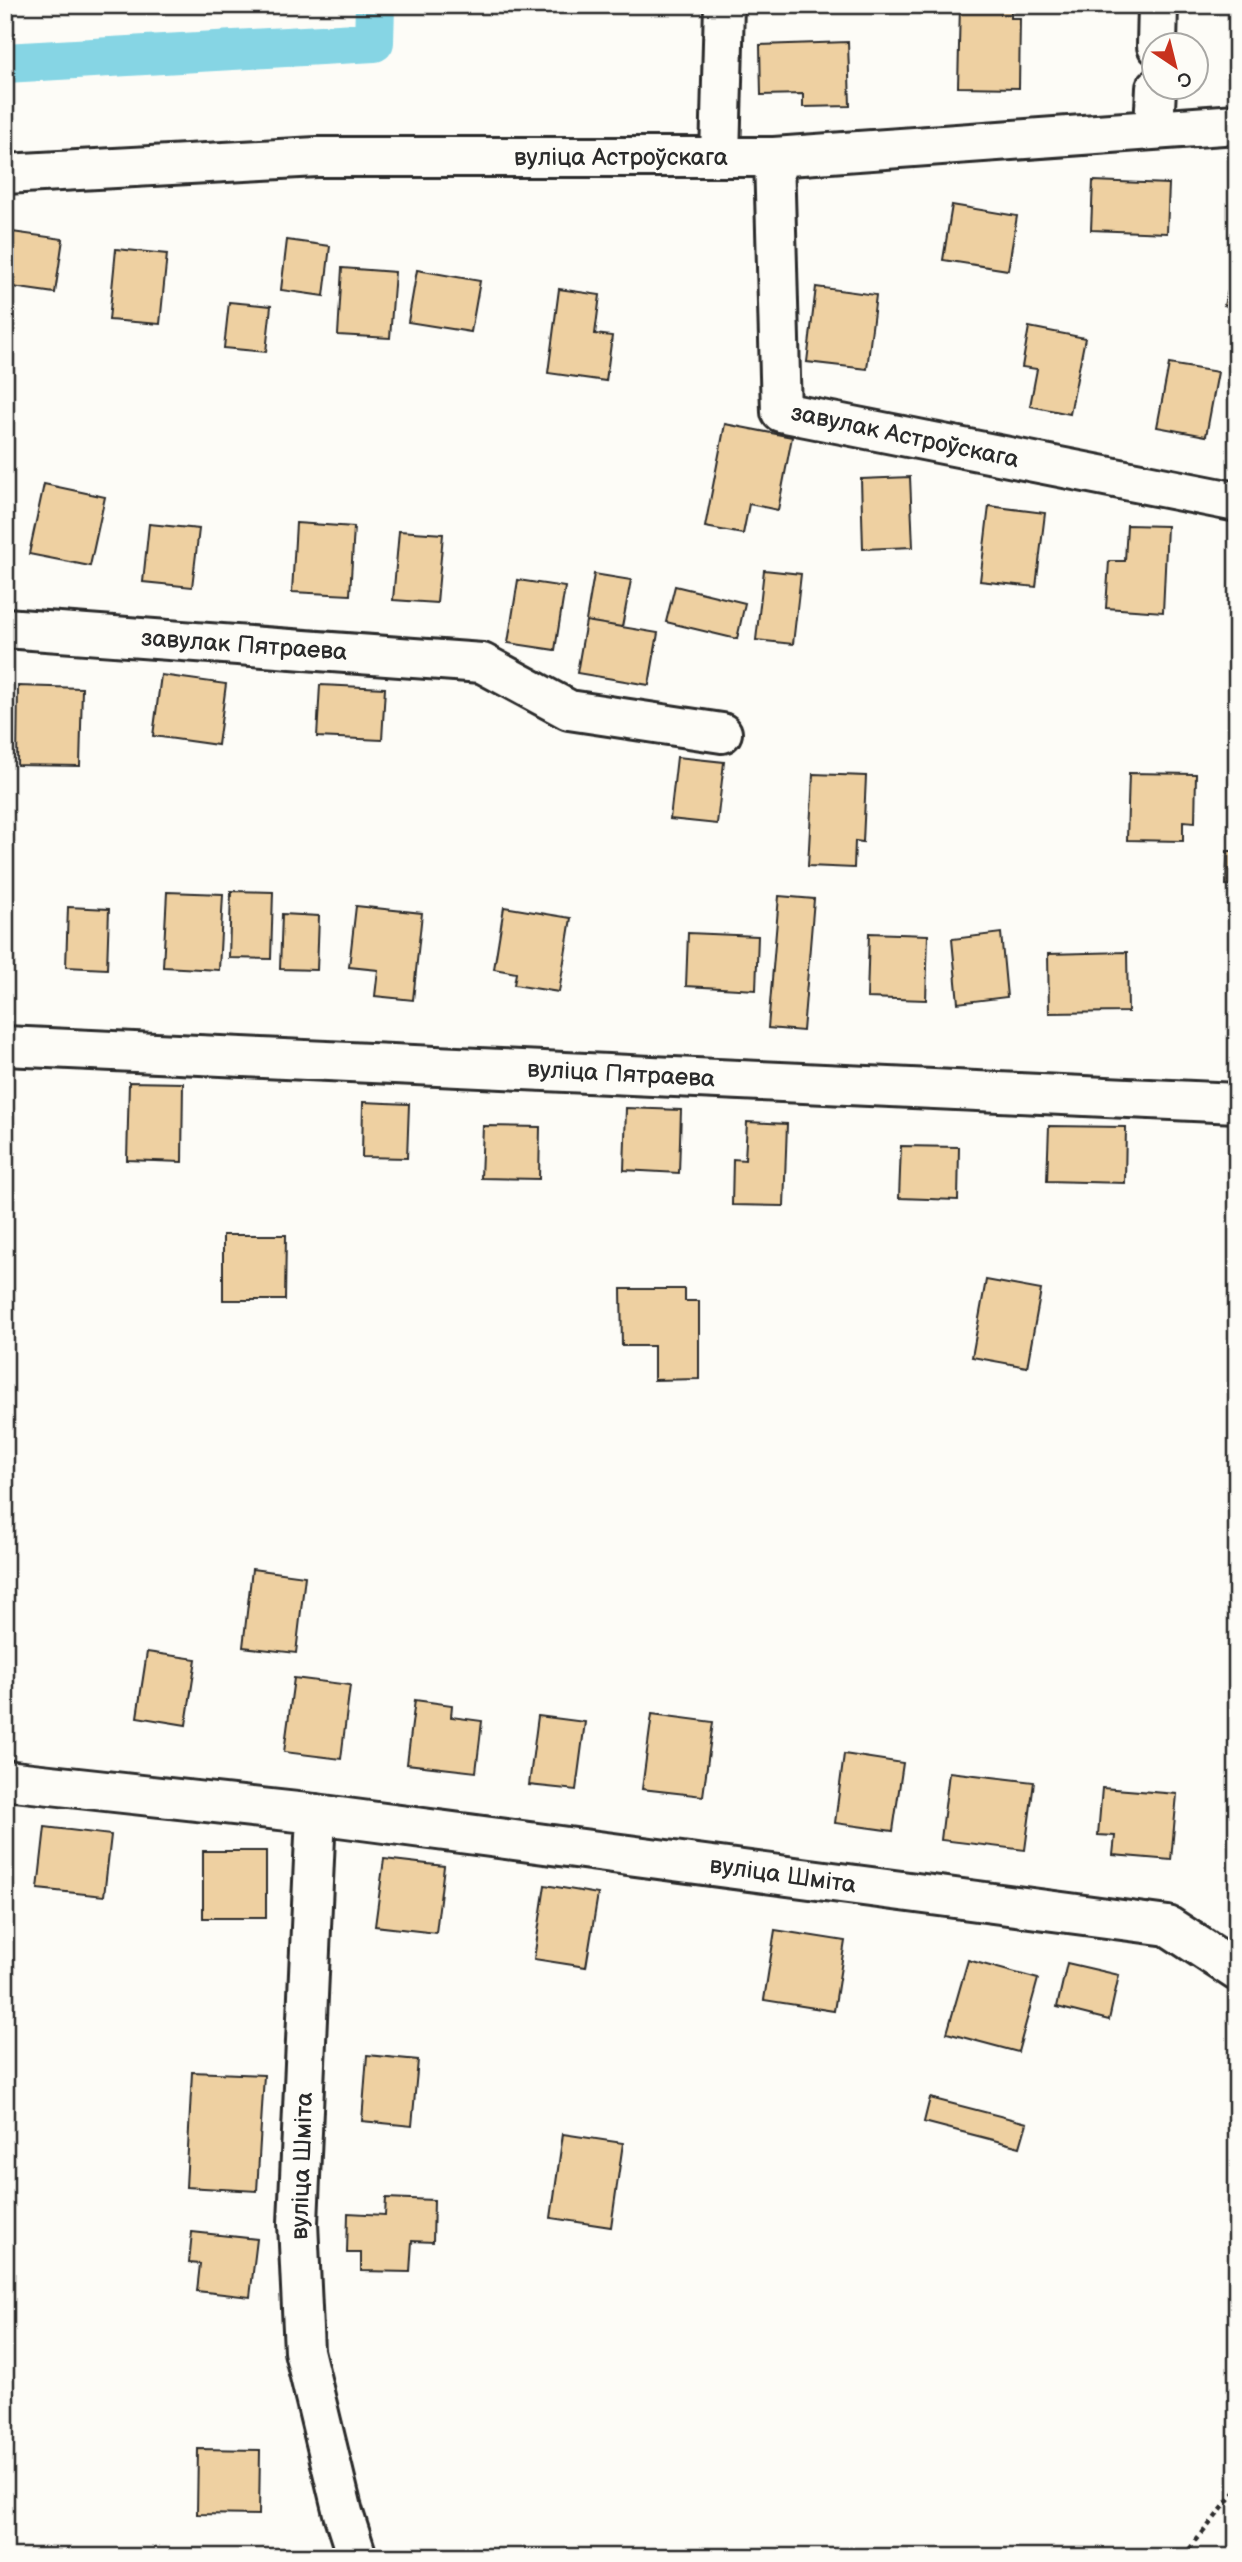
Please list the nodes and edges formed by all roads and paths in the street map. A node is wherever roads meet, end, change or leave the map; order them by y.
1 (724, 5) edge
2 (1158, 5) edge
3 (1157, 32) edge
4 (1155, 102) edge
5 (1237, 124) edge
6 (1154, 129) junction
7 (720, 157) junction
8 (774, 158) junction
9 (5, 174) edge
10 (1237, 502) edge
11 (5, 628) edge
12 (722, 733) dead end
13 (5, 1046) edge
14 (1237, 1103) edge
15 (5, 1780) edge
16 (316, 1814) junction
17 (1237, 1971) edge
18 (1237, 2490) edge
19 (357, 2557) edge
20 (1183, 2557) edge

1 - 7 street
2 - 3 street
4 - 6 street
5 - 6 street, вуліца Астроўскага
6 - 8 street, вуліца Астроўскага
7 - 8 street, вуліца Астроўскага
7 - 9 street, вуліца Астроўскага
8 - 10 street, завулак Астроўскага
11 - 12 street, завулак Пятраева
13 - 14 street, вуліца Пятраева
15 - 16 street, вуліца Шміта
16 - 17 street, вуліца Шміта
16 - 19 street, вуліца Шміта
18 - 20 path

